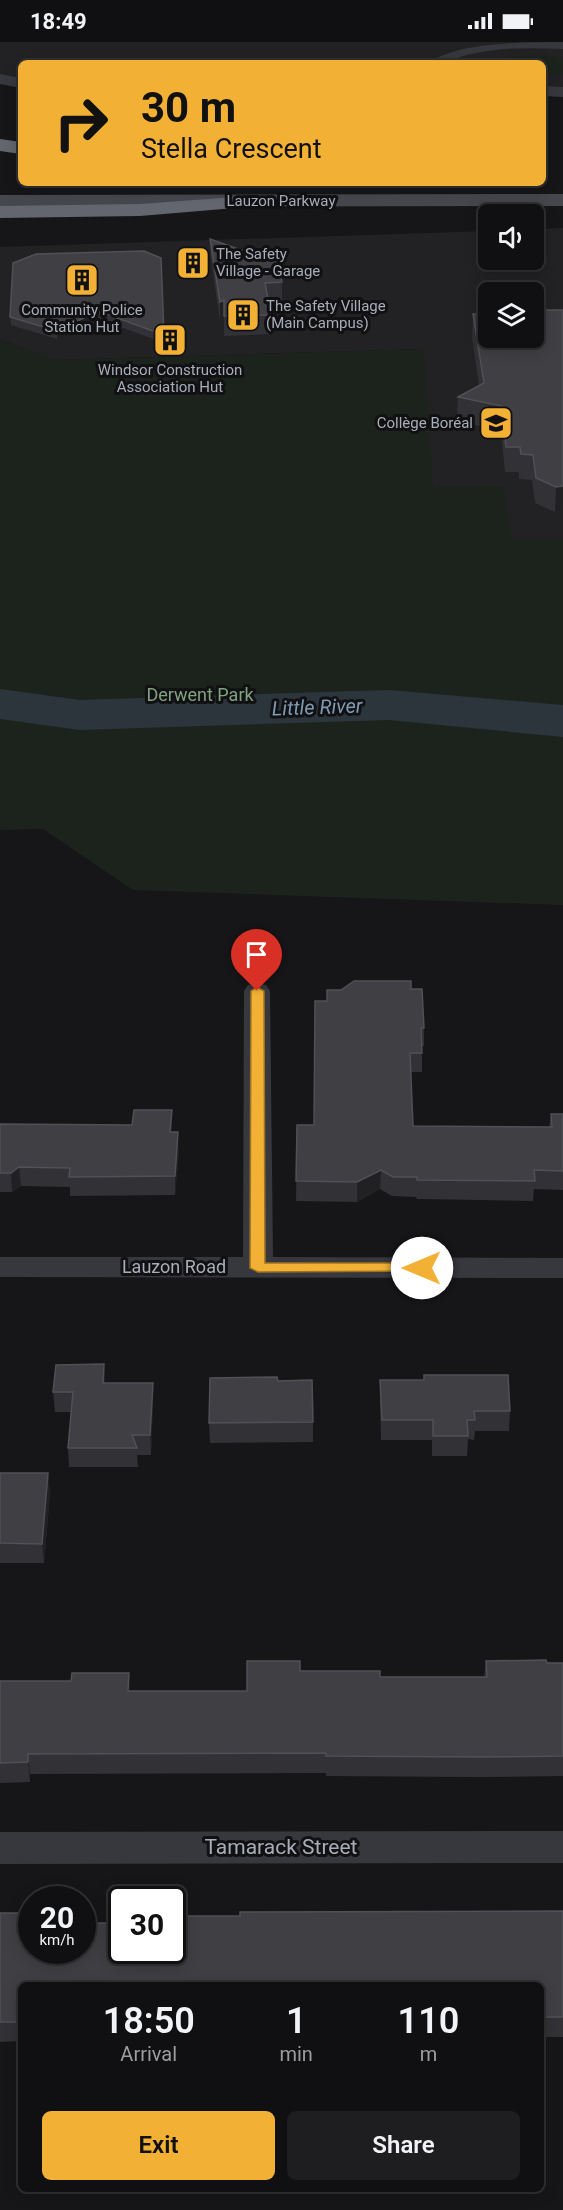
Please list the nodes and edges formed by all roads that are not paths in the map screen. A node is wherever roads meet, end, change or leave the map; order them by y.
1 (563, 45) edge
2 (441, 60) edge
3 (0, 79) edge
4 (18, 82) edge
5 (546, 91) edge
6 (563, 92) edge
7 (0, 145) edge
8 (18, 148) edge
9 (18, 182) edge
10 (0, 183) edge
11 (546, 183) edge
12 (563, 183) edge
13 (563, 200) edge
14 (0, 201) edge
15 (263, 201) junction
16 (0, 212) edge
17 (257, 991) dead end
18 (0, 1267) edge
19 (258, 1268) junction
20 (563, 1268) edge
21 (563, 1847) edge
22 (0, 1848) edge

1 - 2 street
3 - 4 street
5 - 6 street
7 - 8 highway
9 - 10 main road
11 - 12 main road
13 - 15 main road, Lauzon Parkway
14 - 15 main road, Lauzon Parkway
15 - 16 highway
17 - 19 street
18 - 19 street, Lauzon Road
19 - 20 street, Lauzon Road
21 - 22 street, Tamarack Street

